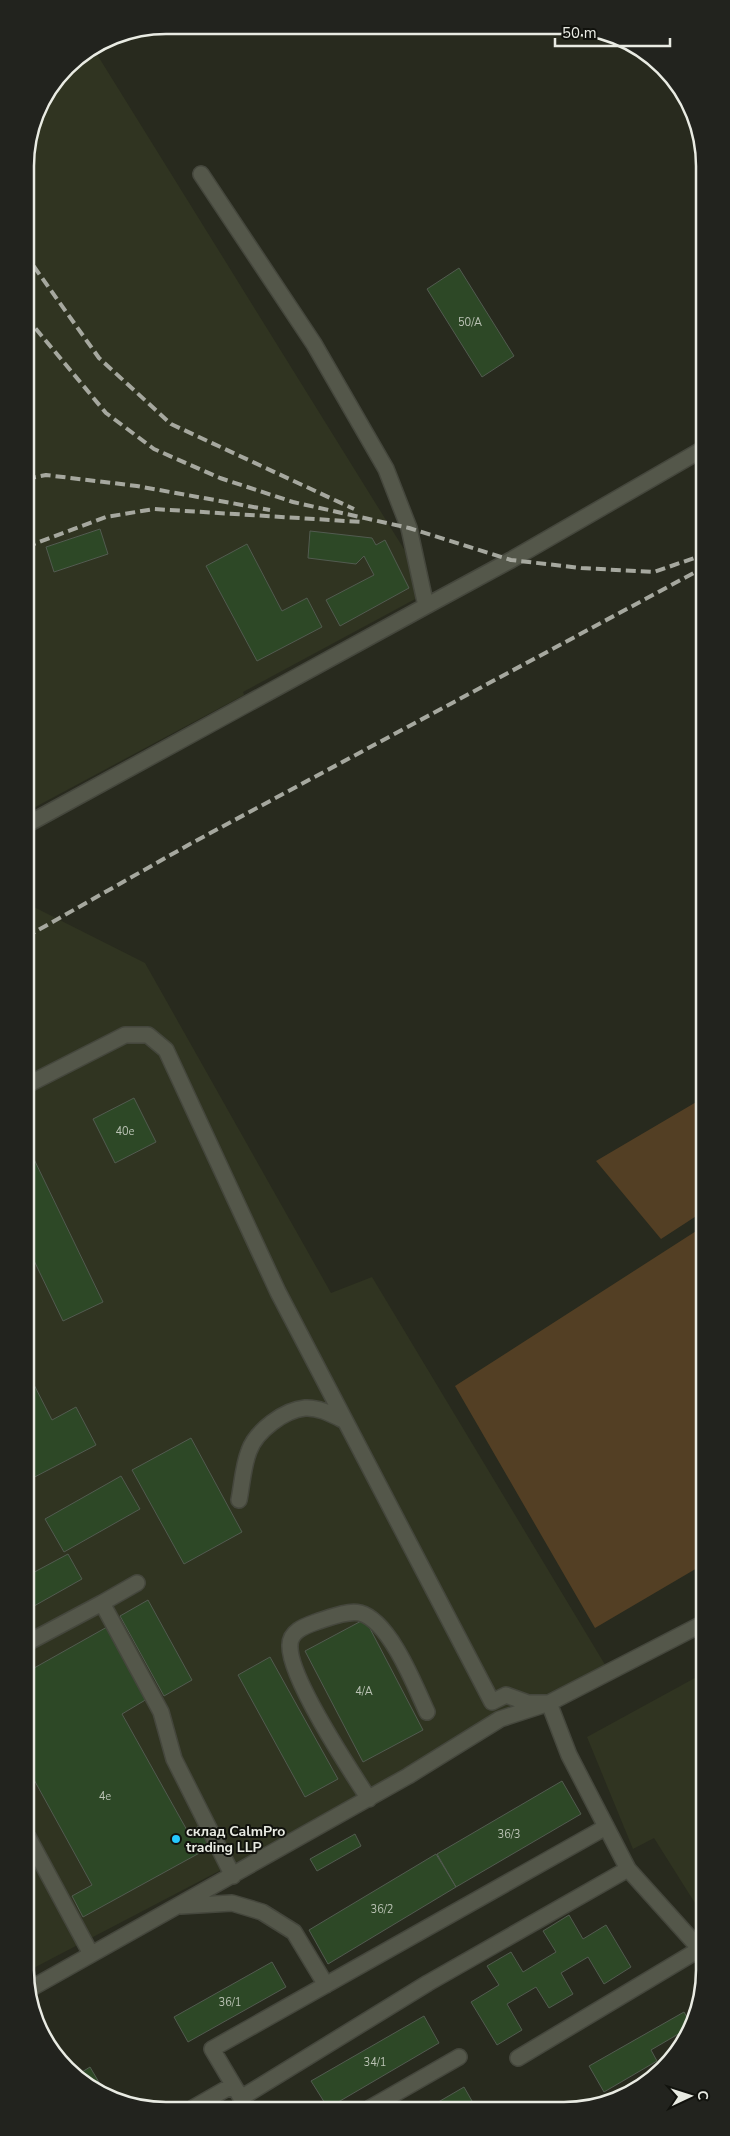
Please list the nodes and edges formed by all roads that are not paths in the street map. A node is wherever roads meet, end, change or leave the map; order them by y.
1 (201, 174) dead end
2 (696, 453) edge
3 (426, 606) junction
4 (34, 820) edge
5 (34, 1081) edge
6 (345, 1421) junction
7 (239, 1500) dead end
8 (137, 1583) dead end
9 (102, 1603) junction
10 (696, 1627) edge
11 (34, 1640) edge
12 (492, 1702) junction
13 (549, 1703) junction
14 (427, 1712) dead end
15 (500, 1719) junction
16 (369, 1799) junction
17 (606, 1828) junction
18 (34, 1848) edge
19 (628, 1869) junction
20 (233, 1876) junction
21 (178, 1906) junction
22 (696, 1946) edge
23 (91, 1954) junction
24 (696, 1956) edge
25 (326, 1985) junction
26 (35, 1986) edge
27 (459, 2057) dead end
28 (518, 2058) dead end
29 (240, 2097) edge
30 (219, 2102) edge
31 (380, 2102) edge

1 - 3 lane
2 - 3 lane
3 - 4 lane
5 - 6 lane
6 - 7 lane
6 - 12 lane
8 - 9 lane
9 - 11 lane
9 - 20 lane
10 - 13 lane
12 - 13 lane
12 - 15 lane
13 - 15 lane
13 - 17 lane
14 - 16 lane
15 - 16 lane
16 - 20 lane
17 - 19 lane
17 - 25 lane
18 - 23 lane
19 - 22 lane
19 - 29 lane
20 - 21 lane
21 - 23 lane
21 - 25 lane
23 - 26 lane
24 - 28 lane
25 - 29 lane
27 - 31 lane
29 - 30 lane

